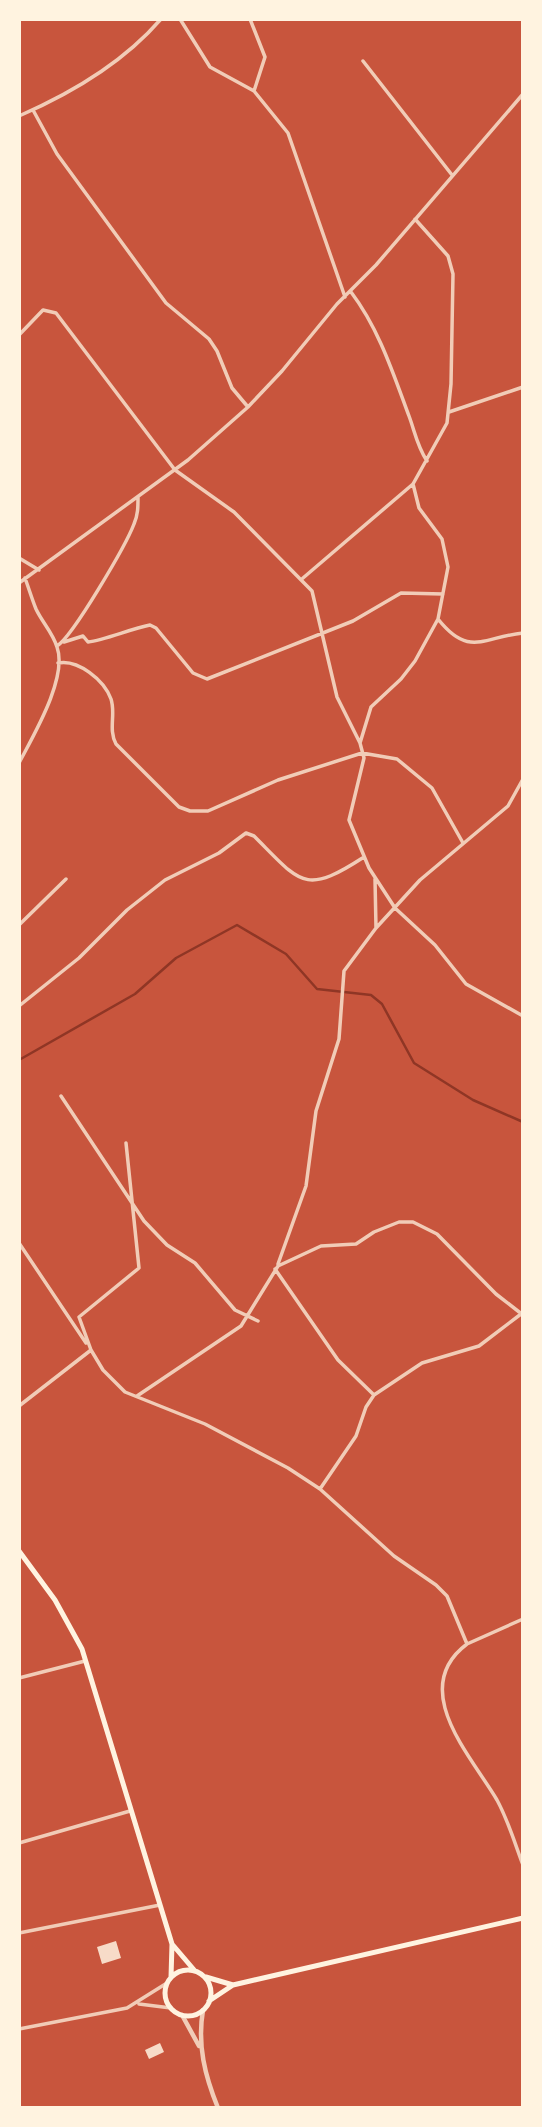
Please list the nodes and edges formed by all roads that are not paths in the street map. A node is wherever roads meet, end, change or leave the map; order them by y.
1 (161, 19) edge
2 (180, 19) edge
3 (250, 19) edge
4 (363, 61) dead end
5 (254, 91) junction
6 (522, 97) edge
7 (33, 110) junction
8 (19, 116) edge
9 (452, 175) junction
10 (415, 219) junction
11 (351, 291) junction
12 (345, 297) junction
13 (19, 335) edge
14 (523, 387) edge
15 (248, 407) junction
16 (449, 412) junction
17 (427, 461) junction
18 (175, 470) junction
19 (414, 484) junction
20 (138, 497) junction
21 (19, 558) edge
22 (39, 570) junction
23 (25, 578) junction
24 (303, 578) junction
25 (19, 583) edge
26 (443, 594) junction
27 (438, 619) junction
28 (324, 632) junction
29 (523, 633) edge
30 (64, 642) junction
31 (57, 646) junction
32 (58, 663) junction
33 (360, 743) junction
34 (362, 753) junction
35 (19, 763) edge
36 (523, 779) edge
37 (463, 843) junction
38 (364, 857) junction
39 (66, 879) dead end
40 (375, 879) junction
41 (395, 908) junction
42 (19, 925) edge
43 (376, 928) junction
44 (19, 1006) edge
45 (523, 1016) edge
46 (61, 1096) dead end
47 (126, 1143) dead end
48 (134, 1203) junction
49 (19, 1243) edge
50 (276, 1267) junction
51 (522, 1314) edge
52 (248, 1318) junction
53 (258, 1321) dead end
54 (91, 1350) junction
55 (374, 1395) junction
56 (137, 1396) junction
57 (19, 1406) edge
58 (320, 1489) junction
59 (19, 1551) edge
60 (523, 1613) edge
61 (522, 1619) edge
62 (467, 1644) junction
63 (87, 1661) junction
64 (19, 1678) edge
65 (130, 1811) junction
66 (19, 1843) edge
67 (523, 1866) edge
68 (160, 1905) junction
69 (523, 1918) edge
70 (19, 1933) edge
71 (172, 1944) junction
72 (195, 1971) junction
73 (171, 1977) junction
74 (205, 1977) junction
75 (167, 1983) junction
76 (233, 1985) junction
77 (209, 2001) junction
78 (136, 2004) junction
79 (171, 2008) junction
80 (203, 2010) junction
81 (182, 2015) junction
82 (19, 2029) edge
83 (201, 2050) junction
84 (218, 2108) edge

1 - 7 street
2 - 5 street
3 - 5 street
4 - 9 street
5 - 12 street
6 - 9 street
7 - 8 street
7 - 15 street
9 - 10 street
10 - 11 street
10 - 16 street
11 - 12 street
11 - 17 street
12 - 15 street
13 - 18 street
14 - 16 street
15 - 18 street
16 - 17 street
17 - 19 street
18 - 20 street
18 - 24 street
19 - 24 street
19 - 26 street
20 - 22 street
20 - 30 street
21 - 22 street
22 - 23 street
23 - 25 street
23 - 31 street
24 - 28 street
26 - 27 street
26 - 28 street
27 - 29 street
27 - 33 street
28 - 30 street
28 - 33 street
30 - 31 street
31 - 32 street
32 - 34 street
32 - 35 street
33 - 34 street
34 - 37 street
34 - 38 street
36 - 37 street
37 - 41 street
38 - 40 street
38 - 44 street
39 - 42 street
40 - 41 street
40 - 43 street
41 - 43 street
41 - 45 street
43 - 50 street
46 - 48 street
47 - 48 street
48 - 52 street
48 - 54 street
49 - 54 street
50 - 51 street
50 - 52 street
50 - 55 street
51 - 55 street
52 - 53 street
52 - 56 street
54 - 56 street
54 - 57 street
55 - 58 street
56 - 58 street
58 - 62 street
59 - 63 main road
60 - 61 street
61 - 62 street
62 - 67 street
63 - 64 street
63 - 65 main road
65 - 66 street
65 - 68 main road
68 - 70 street
68 - 71 main road
69 - 76 main road
71 - 72 main road
71 - 73 main road
72 - 73 main road
72 - 74 main road
73 - 75 main road
74 - 76 main road
74 - 77 main road
75 - 78 street
75 - 79 main road
76 - 77 main road
77 - 80 main road
78 - 79 street
78 - 82 street
79 - 81 main road
80 - 81 main road
80 - 83 street
81 - 83 street
83 - 84 street

